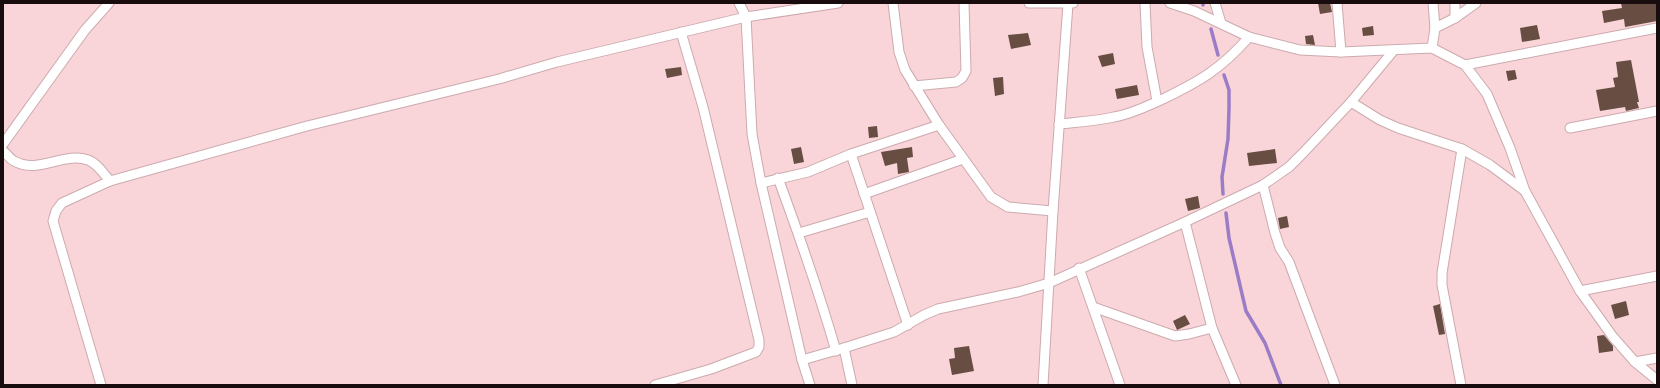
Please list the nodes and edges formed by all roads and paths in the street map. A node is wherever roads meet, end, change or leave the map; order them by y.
1 (109, 3) edge
2 (739, 3) edge
3 (838, 3) edge
4 (893, 3) edge
5 (964, 3) edge
6 (1029, 3) edge
7 (1071, 3) edge
8 (1145, 3) edge
9 (1170, 3) edge
10 (1225, 3) edge
11 (1338, 3) edge
12 (1433, 3) edge
13 (1455, 3) edge
14 (1476, 3) edge
15 (1215, 5) edge
16 (746, 17) junction
17 (1455, 18) junction
18 (1221, 23) junction
19 (1435, 28) junction
20 (1657, 28) edge
21 (680, 32) junction
22 (1249, 37) junction
23 (1432, 48) junction
24 (1394, 50) junction
25 (1341, 52) junction
26 (1465, 65) junction
27 (914, 86) junction
28 (1157, 101) junction
29 (1352, 102) junction
30 (1657, 111) edge
31 (1060, 124) junction
32 (939, 125) junction
33 (1570, 128) dead end
34 (3, 144) edge
35 (1462, 150) junction
36 (3, 151) edge
37 (851, 154) junction
38 (963, 159) junction
39 (778, 178) junction
40 (110, 181) junction
41 (761, 183) junction
42 (1263, 185) junction
43 (1526, 191) junction
44 (864, 194) junction
45 (1053, 211) junction
46 (870, 212) junction
47 (1184, 222) junction
48 (799, 233) junction
49 (1079, 268) junction
50 (1657, 276) edge
51 (1049, 283) junction
52 (1580, 291) junction
53 (1093, 307) junction
54 (908, 325) junction
55 (1212, 328) junction
56 (840, 349) junction
57 (1657, 358) edge
58 (802, 360) junction
59 (1635, 362) junction
60 (1657, 380) edge
61 (101, 385) edge
62 (655, 385) edge
63 (810, 385) edge
64 (852, 385) edge
65 (1044, 385) edge
66 (1120, 385) edge
67 (1236, 385) edge
68 (1335, 385) edge
69 (1461, 385) edge

1 - 34 street
2 - 16 street
3 - 16 street
4 - 27 street
5 - 27 street
6 - 7 street
7 - 31 street
8 - 28 street
9 - 18 street
10 - 15 street
11 - 25 street
12 - 19 street
13 - 17 street
14 - 17 street
15 - 18 street
16 - 21 street
16 - 41 street
17 - 19 street
18 - 22 street
19 - 23 street
20 - 26 street
21 - 40 street
21 - 62 street
22 - 25 street
22 - 28 street
23 - 24 street
23 - 26 street
24 - 25 street
24 - 29 street
26 - 43 street
27 - 32 street
28 - 31 street
29 - 35 street
29 - 42 street
30 - 33 street
31 - 45 street
32 - 37 street
32 - 38 street
35 - 43 street
35 - 69 street
36 - 40 street
37 - 39 street
37 - 44 street
38 - 44 street
38 - 45 street
39 - 41 street
39 - 48 street
40 - 61 street
41 - 58 street
42 - 47 street
42 - 68 street
43 - 52 street
44 - 46 street
45 - 51 street
46 - 48 street
46 - 54 street
47 - 49 street
47 - 55 street
48 - 56 street
49 - 51 street
49 - 53 street
50 - 52 street
51 - 54 street
51 - 65 street
52 - 59 street
53 - 55 street
53 - 66 street
54 - 56 street
55 - 67 street
56 - 58 street
56 - 64 street
57 - 59 street
58 - 63 street
59 - 60 street

